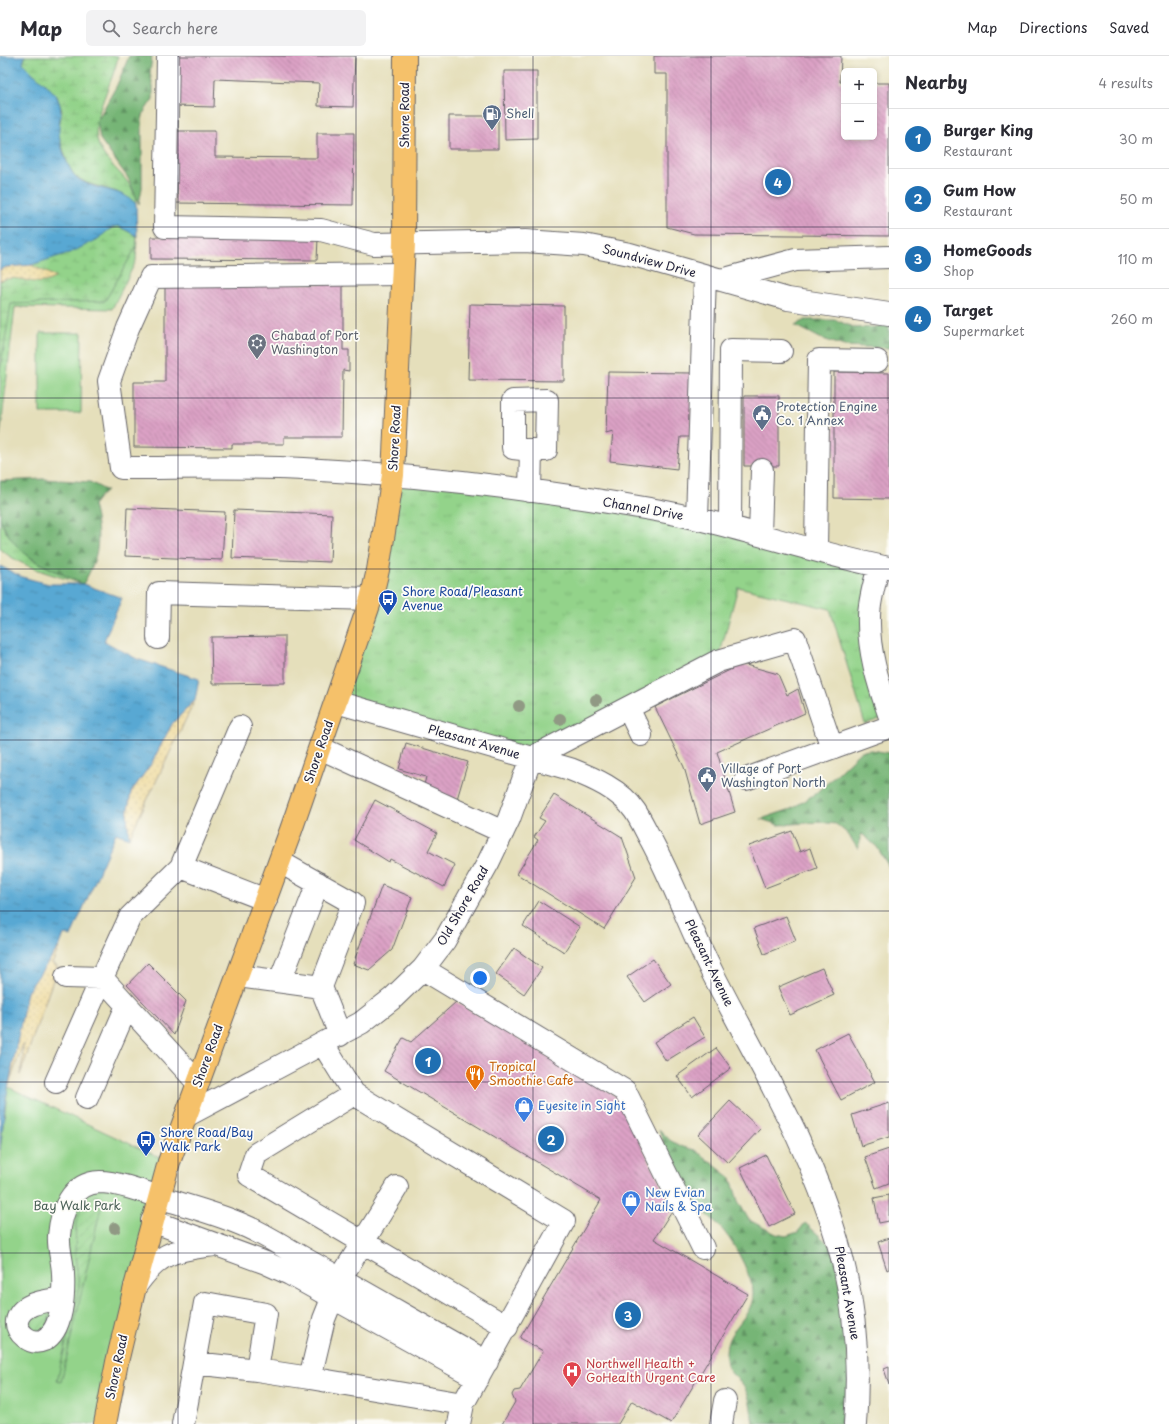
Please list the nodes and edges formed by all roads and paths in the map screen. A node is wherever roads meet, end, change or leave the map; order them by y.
1 (168, 56) edge
2 (405, 56) edge
3 (404, 244) junction
4 (889, 257) edge
5 (402, 274) junction
6 (713, 278) junction
7 (889, 314) edge
8 (781, 351) dead end
9 (877, 361) dead end
10 (531, 450) dead end
11 (762, 470) dead end
12 (393, 474) junction
13 (530, 491) junction
14 (697, 518) junction
15 (730, 527) junction
16 (760, 535) junction
17 (816, 549) junction
18 (884, 567) edge
19 (371, 599) junction
20 (158, 638) dead end
21 (336, 702) junction
22 (628, 708) junction
23 (889, 714) edge
24 (240, 727) dead end
25 (889, 727) edge
26 (641, 735) dead end
27 (320, 748) junction
28 (832, 748) junction
29 (531, 758) junction
30 (746, 779) dead end
31 (503, 832) junction
32 (280, 862) junction
33 (181, 866) junction
34 (318, 883) junction
35 (266, 900) junction
36 (423, 969) junction
37 (238, 976) junction
38 (66, 978) dead end
39 (102, 978) junction
40 (280, 981) junction
41 (322, 987) junction
42 (127, 1006) junction
43 (332, 1039) junction
44 (56, 1082) dead end
45 (198, 1083) junction
46 (354, 1094) junction
47 (87, 1098) dead end
48 (186, 1116) junction
49 (397, 1187) dead end
50 (158, 1197) junction
51 (152, 1221) junction
52 (364, 1242) junction
53 (217, 1245) junction
54 (704, 1248) dead end
55 (135, 1287) junction
56 (336, 1288) junction
57 (62, 1298) dead end
58 (507, 1327) junction
59 (194, 1363) junction
60 (257, 1370) junction
61 (482, 1370) junction
62 (310, 1378) junction
63 (725, 1402) dead end
64 (461, 1414) edge
65 (105, 1424) edge
66 (183, 1424) edge
67 (721, 1424) edge
68 (855, 1424) edge

1 - 3 street, Soundview Drive
2 - 3 main road, Shore Road
3 - 5 main road, Shore Road
3 - 6 street, Soundview Drive
4 - 6 street
5 - 12 main road, Shore Road
5 - 12 street, Channel Drive
6 - 7 street, Soundview Drive
6 - 14 street
8 - 15 street
9 - 17 street
10 - 13 street
11 - 16 street
12 - 13 street, Channel Drive
12 - 19 main road, Shore Road
13 - 14 street, Channel Drive
14 - 15 street, Channel Drive
15 - 16 street, Channel Drive
16 - 17 street, Channel Drive
17 - 18 street, Channel Drive
18 - 23 street
19 - 20 street
19 - 21 main road, Shore Road
21 - 27 main road, Shore Road
21 - 29 street, Pleasant Avenue
22 - 26 street
22 - 28 street
22 - 29 street
24 - 33 street
25 - 28 street
27 - 31 street
27 - 32 main road, Shore Road
28 - 30 street
29 - 31 street, Old Shore Road
29 - 68 street, Pleasant Avenue
31 - 36 street, Old Shore Road
32 - 34 street
32 - 35 main road, Shore Road
33 - 35 street
33 - 39 street
34 - 40 street
34 - 41 street
35 - 37 main road, Shore Road
36 - 43 street, Old Shore Road
36 - 54 street
37 - 40 street
37 - 45 main road, Shore Road
38 - 39 street
39 - 42 street
39 - 44 street
40 - 41 street
41 - 43 street
42 - 45 street
42 - 47 street
43 - 46 street
43 - 48 street, Old Shore Road
45 - 48 main road, Shore Road
46 - 52 street
46 - 58 street
48 - 50 main road, Shore Road
49 - 52 street
50 - 51 main road, Shore Road
50 - 56 street
50 - 57 street
51 - 53 street
51 - 55 main road, Shore Road
52 - 56 street
52 - 58 street
53 - 55 street
53 - 56 street
55 - 65 main road, Shore Road
56 - 61 street
56 - 62 street
58 - 61 street
59 - 60 street
59 - 60 street
59 - 66 street
60 - 62 street
61 - 64 street
62 - 64 street
63 - 67 street

